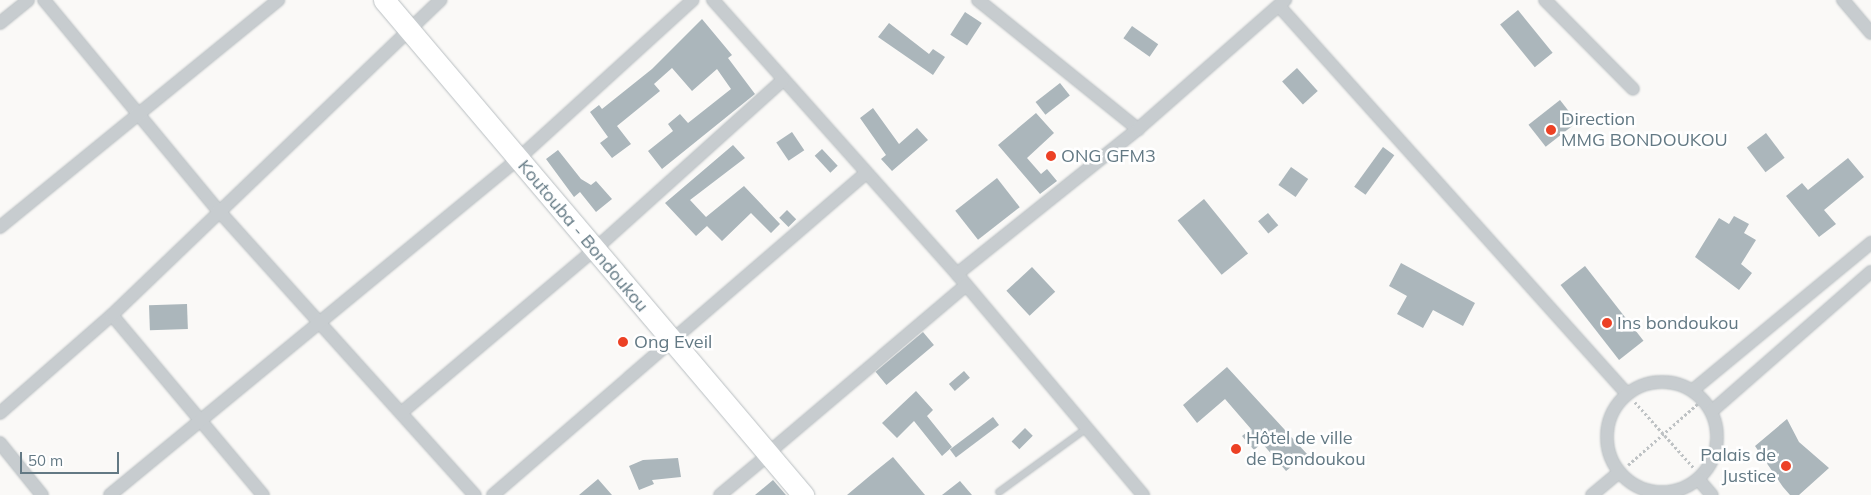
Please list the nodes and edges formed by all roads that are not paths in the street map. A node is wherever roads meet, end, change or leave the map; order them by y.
1 (28, 0) edge
2 (44, 0) edge
3 (278, 0) edge
4 (384, 0) edge
5 (440, 0) edge
6 (693, 0) edge
7 (713, 0) edge
8 (978, 0) edge
9 (1545, 0) edge
10 (1843, 0) edge
11 (1282, 3) edge
12 (0, 23) edge
13 (409, 30) junction
14 (1871, 33) edge
15 (783, 80) junction
16 (1633, 89) dead end
17 (139, 112) junction
18 (1138, 129) junction
19 (518, 159) junction
20 (866, 173) junction
21 (218, 210) junction
22 (0, 227) edge
23 (1871, 243) edge
24 (593, 251) junction
25 (1871, 272) edge
26 (957, 274) junction
27 (1823, 283) junction
28 (966, 285) junction
29 (1839, 299) junction
30 (112, 315) junction
31 (318, 323) junction
32 (670, 340) junction
33 (1627, 394) junction
34 (1698, 395) junction
35 (1712, 411) junction
36 (0, 412) edge
37 (401, 413) junction
38 (204, 420) junction
39 (1086, 428) junction
40 (0, 443) edge
41 (768, 454) junction
42 (1619, 472) junction
43 (1698, 479) junction
44 (999, 492) dead end
45 (42, 495) edge
46 (110, 495) edge
47 (263, 495) edge
48 (475, 495) edge
49 (493, 495) edge
50 (720, 495) edge
51 (803, 495) edge
52 (1143, 495) edge
53 (1592, 495) edge
54 (1712, 495) edge

1 - 12 street
2 - 17 street
3 - 17 street
4 - 13 main road, Koutouba - Bondoukou
5 - 13 street
6 - 19 street
7 - 15 street
8 - 18 street
9 - 16 street
10 - 14 street
11 - 18 street
11 - 33 street
13 - 19 main road, Koutouba - Bondoukou
13 - 21 street
15 - 20 street
15 - 24 street
17 - 21 street
17 - 22 street
18 - 26 street
19 - 24 main road, Koutouba - Bondoukou
19 - 31 street
20 - 26 street
20 - 32 street
21 - 30 street
21 - 31 street
23 - 27 street
24 - 32 main road, Koutouba - Bondoukou
24 - 37 street
25 - 29 street
26 - 28 street
27 - 29 street
27 - 34 street
28 - 39 street
28 - 41 street
29 - 35 street
30 - 36 street
30 - 38 street
31 - 37 street
31 - 38 street
32 - 41 main road, Koutouba - Bondoukou
32 - 49 street
33 - 34 street
33 - 42 street
34 - 35 street
35 - 43 street
37 - 48 street
38 - 46 street
38 - 47 street
39 - 44 lane
39 - 52 street
40 - 45 street
41 - 50 street
41 - 51 main road, Koutouba - Bondoukou
42 - 43 street
42 - 53 street
43 - 54 street

